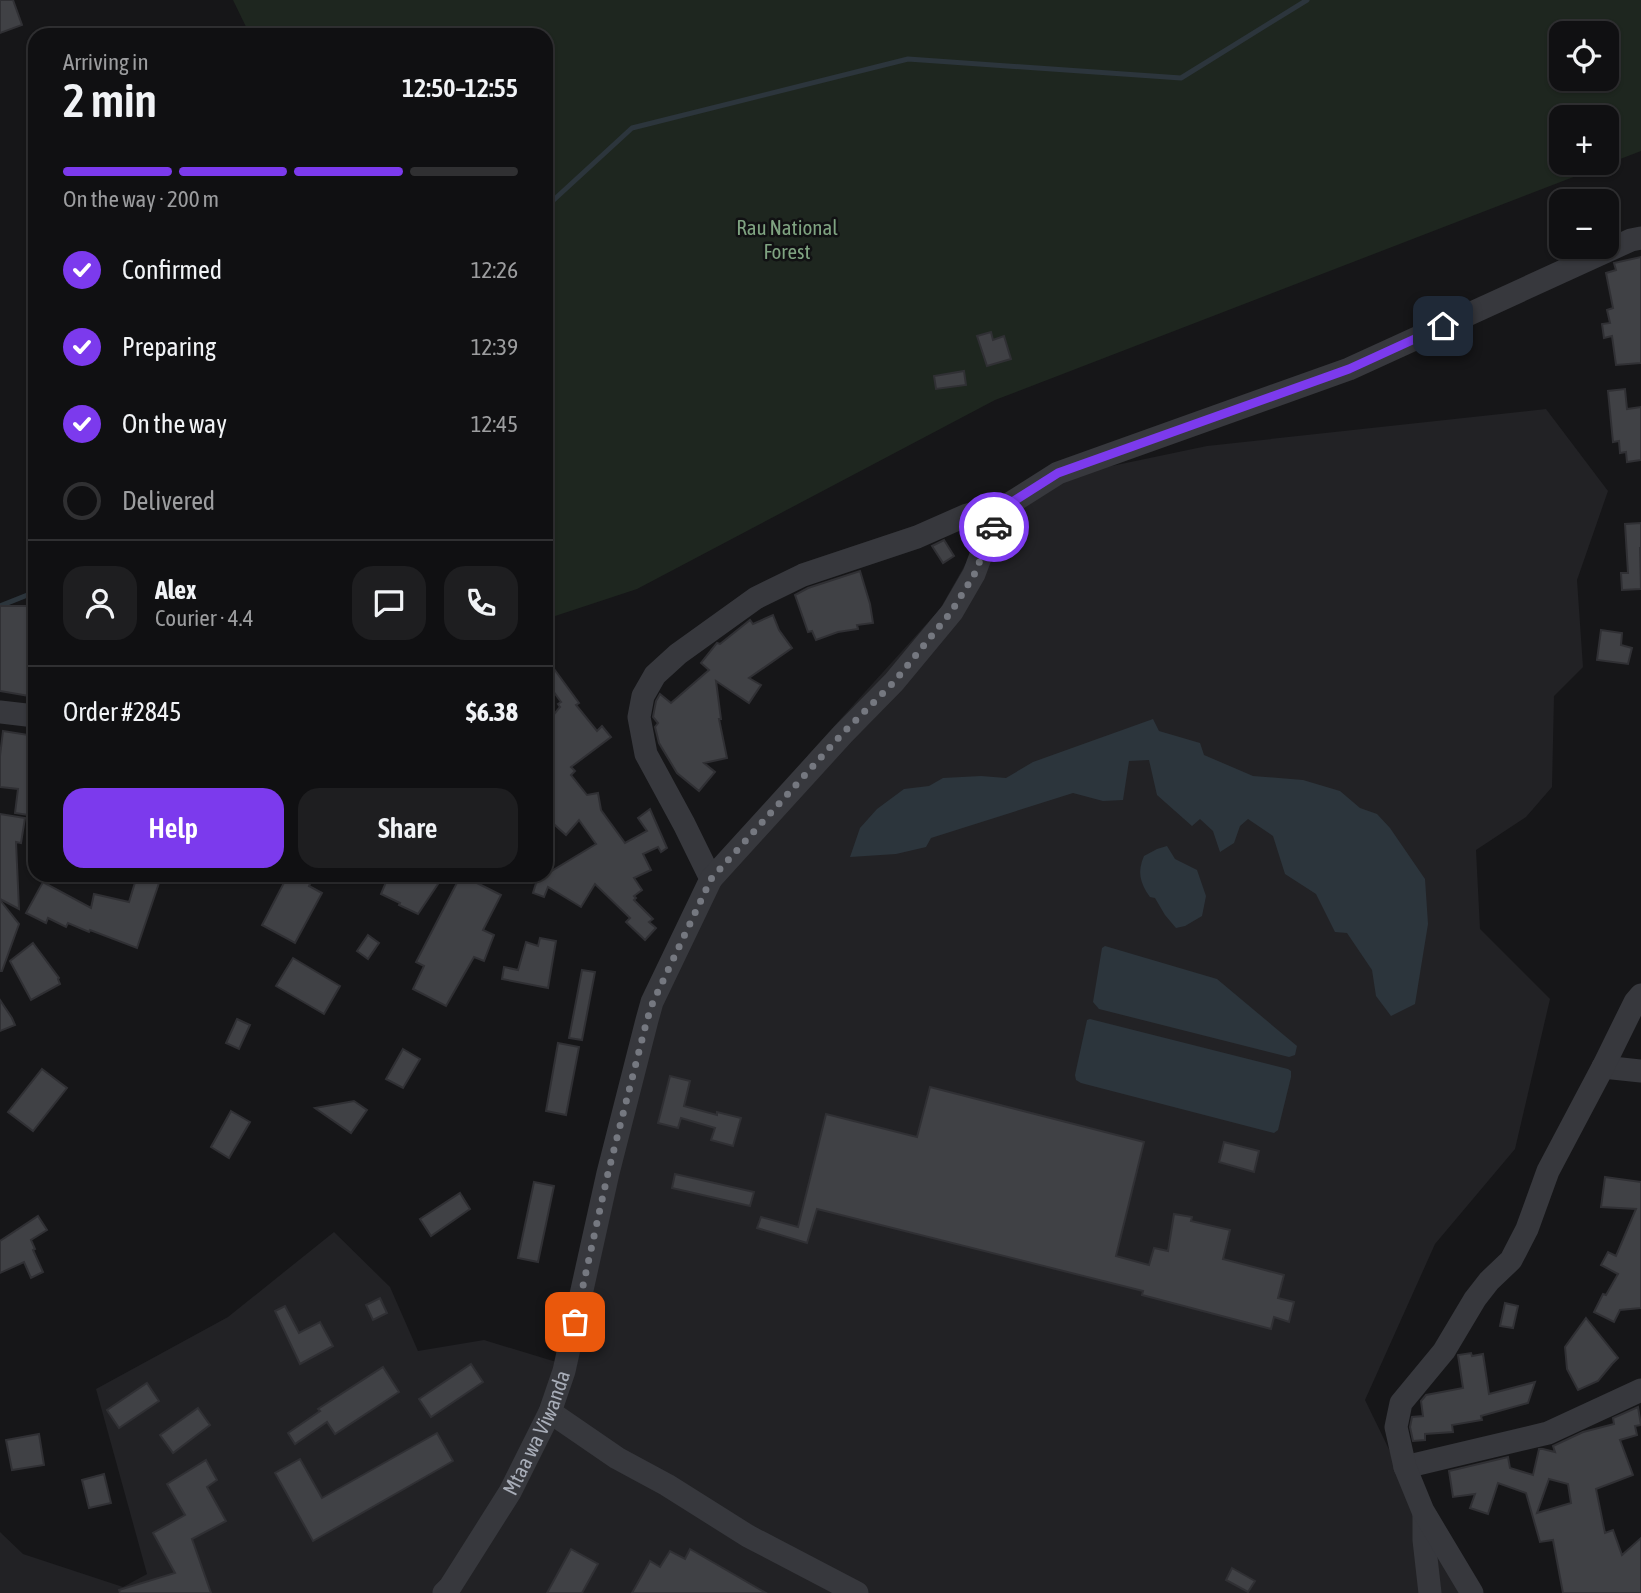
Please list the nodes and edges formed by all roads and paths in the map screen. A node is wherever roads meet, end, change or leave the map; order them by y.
1 (1641, 237) edge
2 (1009, 504) junction
3 (0, 712) edge
4 (28, 715) edge
5 (711, 879) junction
6 (1641, 995) edge
7 (1603, 1067) junction
8 (1641, 1071) edge
9 (1641, 1390) edge
10 (550, 1412) junction
11 (1405, 1467) junction
12 (1423, 1511) junction
13 (444, 1593) edge
14 (857, 1593) edge
15 (1430, 1593) edge
16 (1472, 1593) edge

1 - 2 street
2 - 5 street, Mtaa wa Viwanda
2 - 5 street
3 - 4 street
5 - 10 street, Mtaa wa Viwanda
6 - 7 street
7 - 8 street
7 - 11 street
9 - 11 street
10 - 13 street, Mtaa wa Viwanda
10 - 14 street
11 - 12 street
12 - 15 street
12 - 16 street

